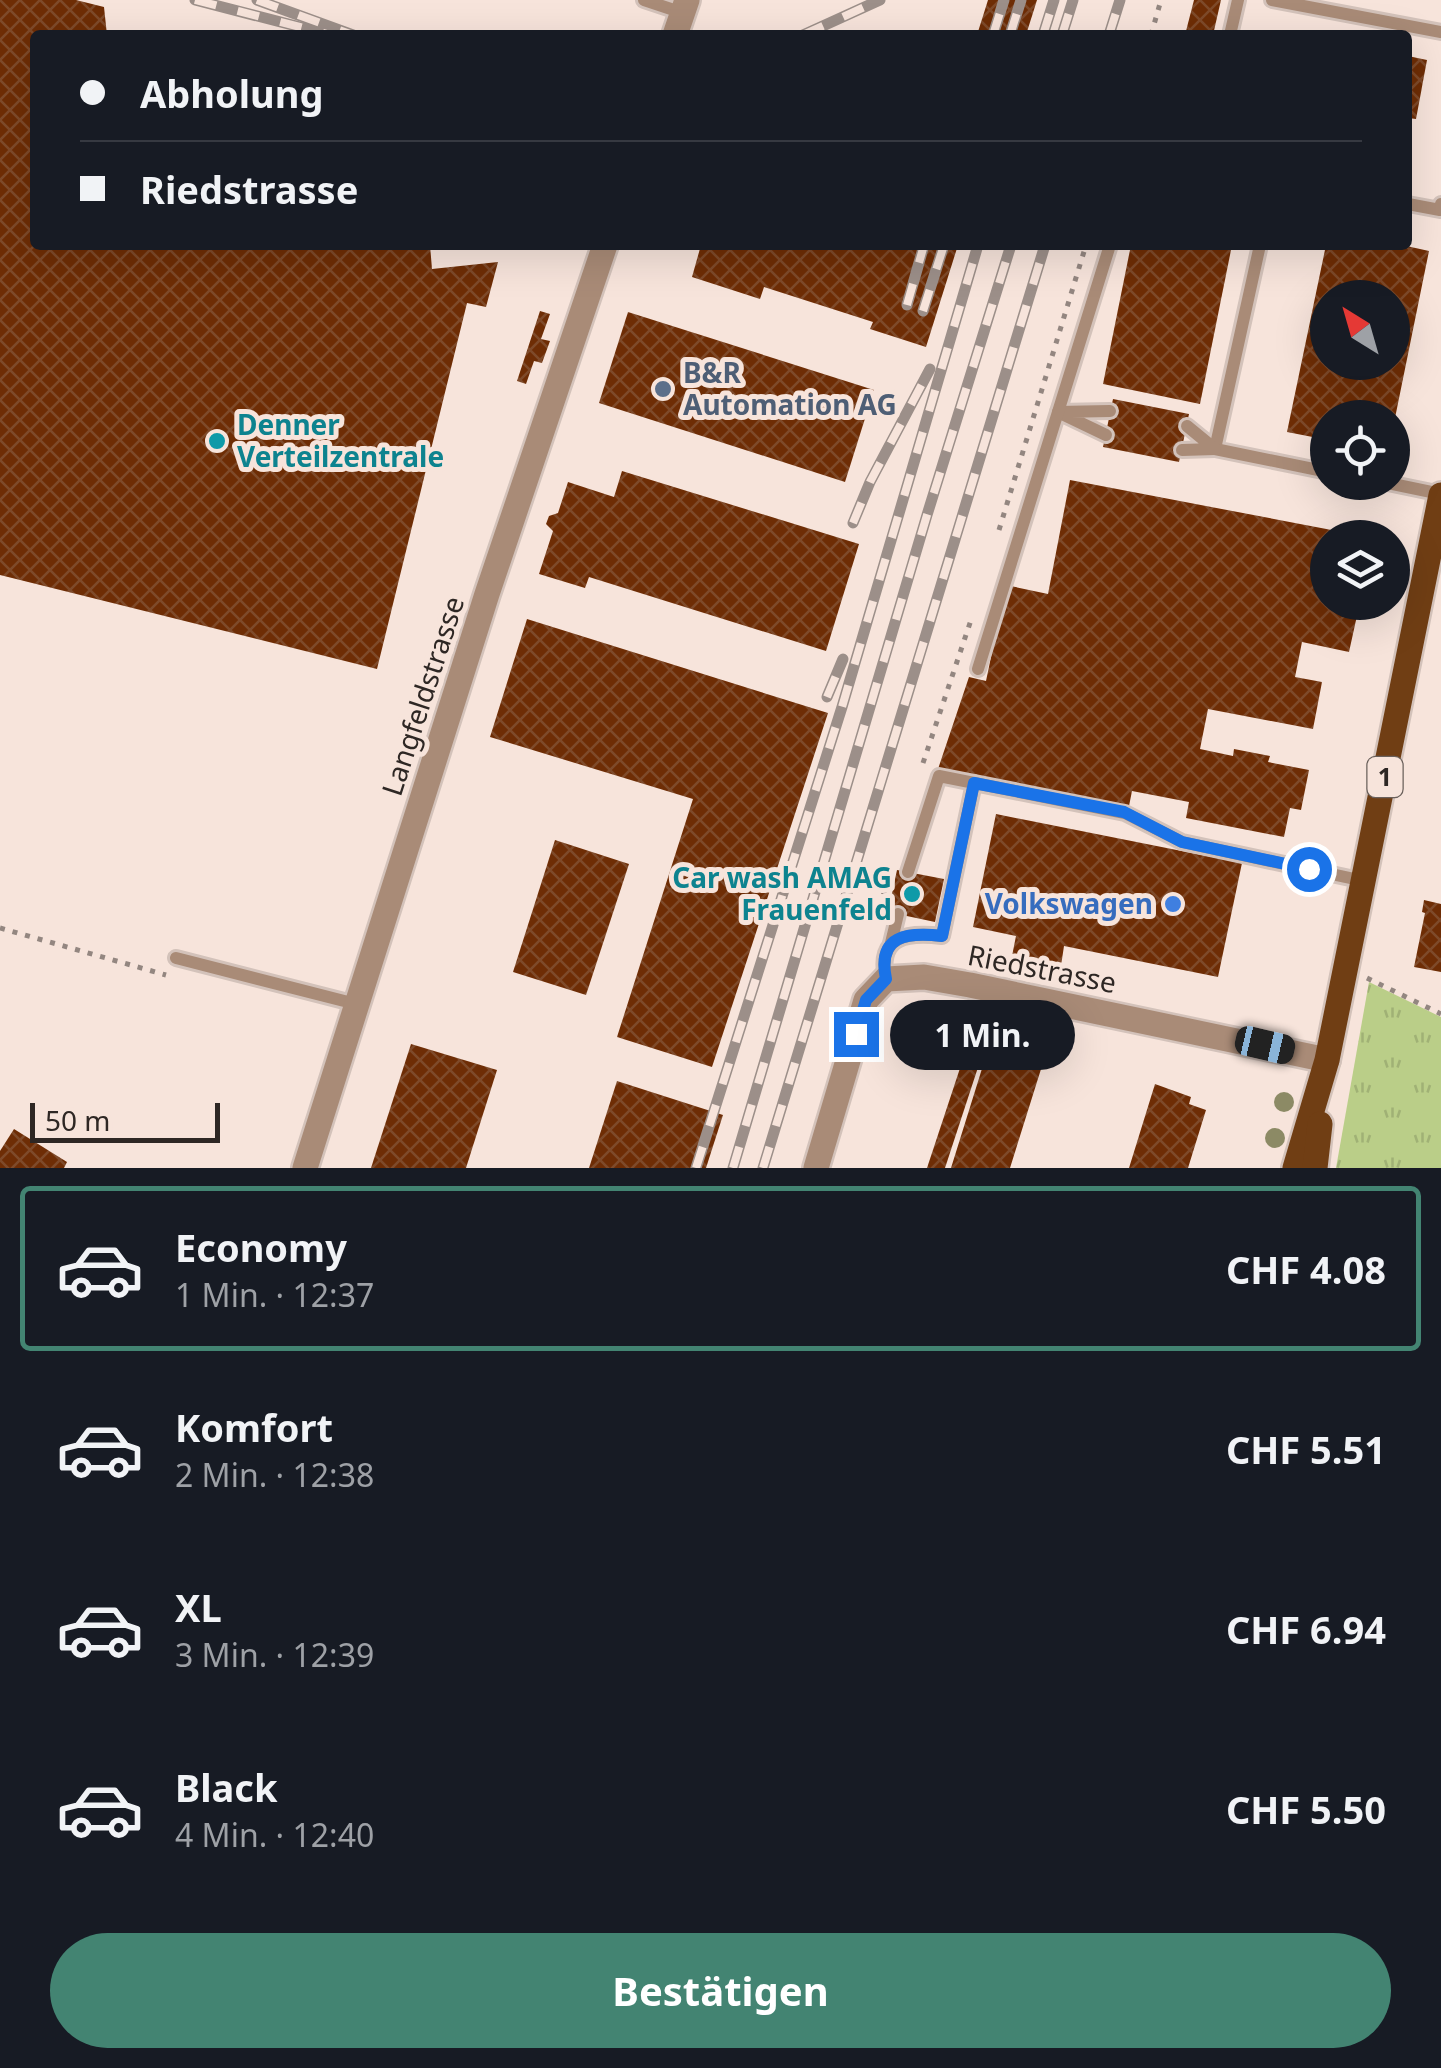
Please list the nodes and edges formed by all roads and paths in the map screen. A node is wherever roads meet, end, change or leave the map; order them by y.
1 (644, 0) edge
2 (1161, 0) edge
3 (1238, 0) edge
4 (1272, 0) edge
5 (682, 16) edge
6 (1152, 30) edge
7 (1231, 30) edge
8 (1441, 32) edge
9 (1441, 204) edge
10 (1412, 205) edge
11 (603, 250) edge
12 (1084, 250) edge
13 (1108, 250) edge
14 (1259, 250) edge
15 (1110, 411) dead end
16 (1058, 412) junction
17 (1187, 426) dead end
18 (1106, 435) dead end
19 (1215, 449) junction
20 (1182, 450) dead end
21 (1310, 468) edge
22 (1410, 488) edge
23 (1441, 494) edge
24 (999, 530) dead end
25 (976, 605) dead end
26 (978, 669) dead end
27 (918, 780) dead end
28 (974, 783) junction
29 (891, 868) dead end
30 (908, 872) dead end
31 (1364, 881) junction
32 (898, 914) dead end
33 (875, 922) dead end
34 (891, 944) junction
35 (176, 958) dead end
36 (1366, 978) dead end
37 (886, 979) junction
38 (356, 1004) junction
39 (1441, 1014) edge
40 (1327, 1060) junction
41 (305, 1168) edge
42 (816, 1168) edge
43 (1296, 1168) edge
44 (1316, 1168) edge

1 - 5 lane
2 - 6 path
3 - 7 lane
4 - 8 lane
9 - 10 lane
11 - 38 street, Langfeldstrasse
12 - 24 path
13 - 16 lane
14 - 19 lane
15 - 16 lane
16 - 18 lane
16 - 26 lane
17 - 19 lane
19 - 20 lane
19 - 21 lane
22 - 23 lane
23 - 31 main road, 1
25 - 27 path
28 - 30 lane
28 - 31 lane
28 - 34 lane
29 - 33 path
31 - 40 main road, 1
32 - 34 lane
34 - 37 lane
35 - 38 lane
36 - 39 path
37 - 40 street, Riedstrasse
37 - 42 street
38 - 41 street, Langfeldstrasse
40 - 43 main road, 1
40 - 44 main road, 1

